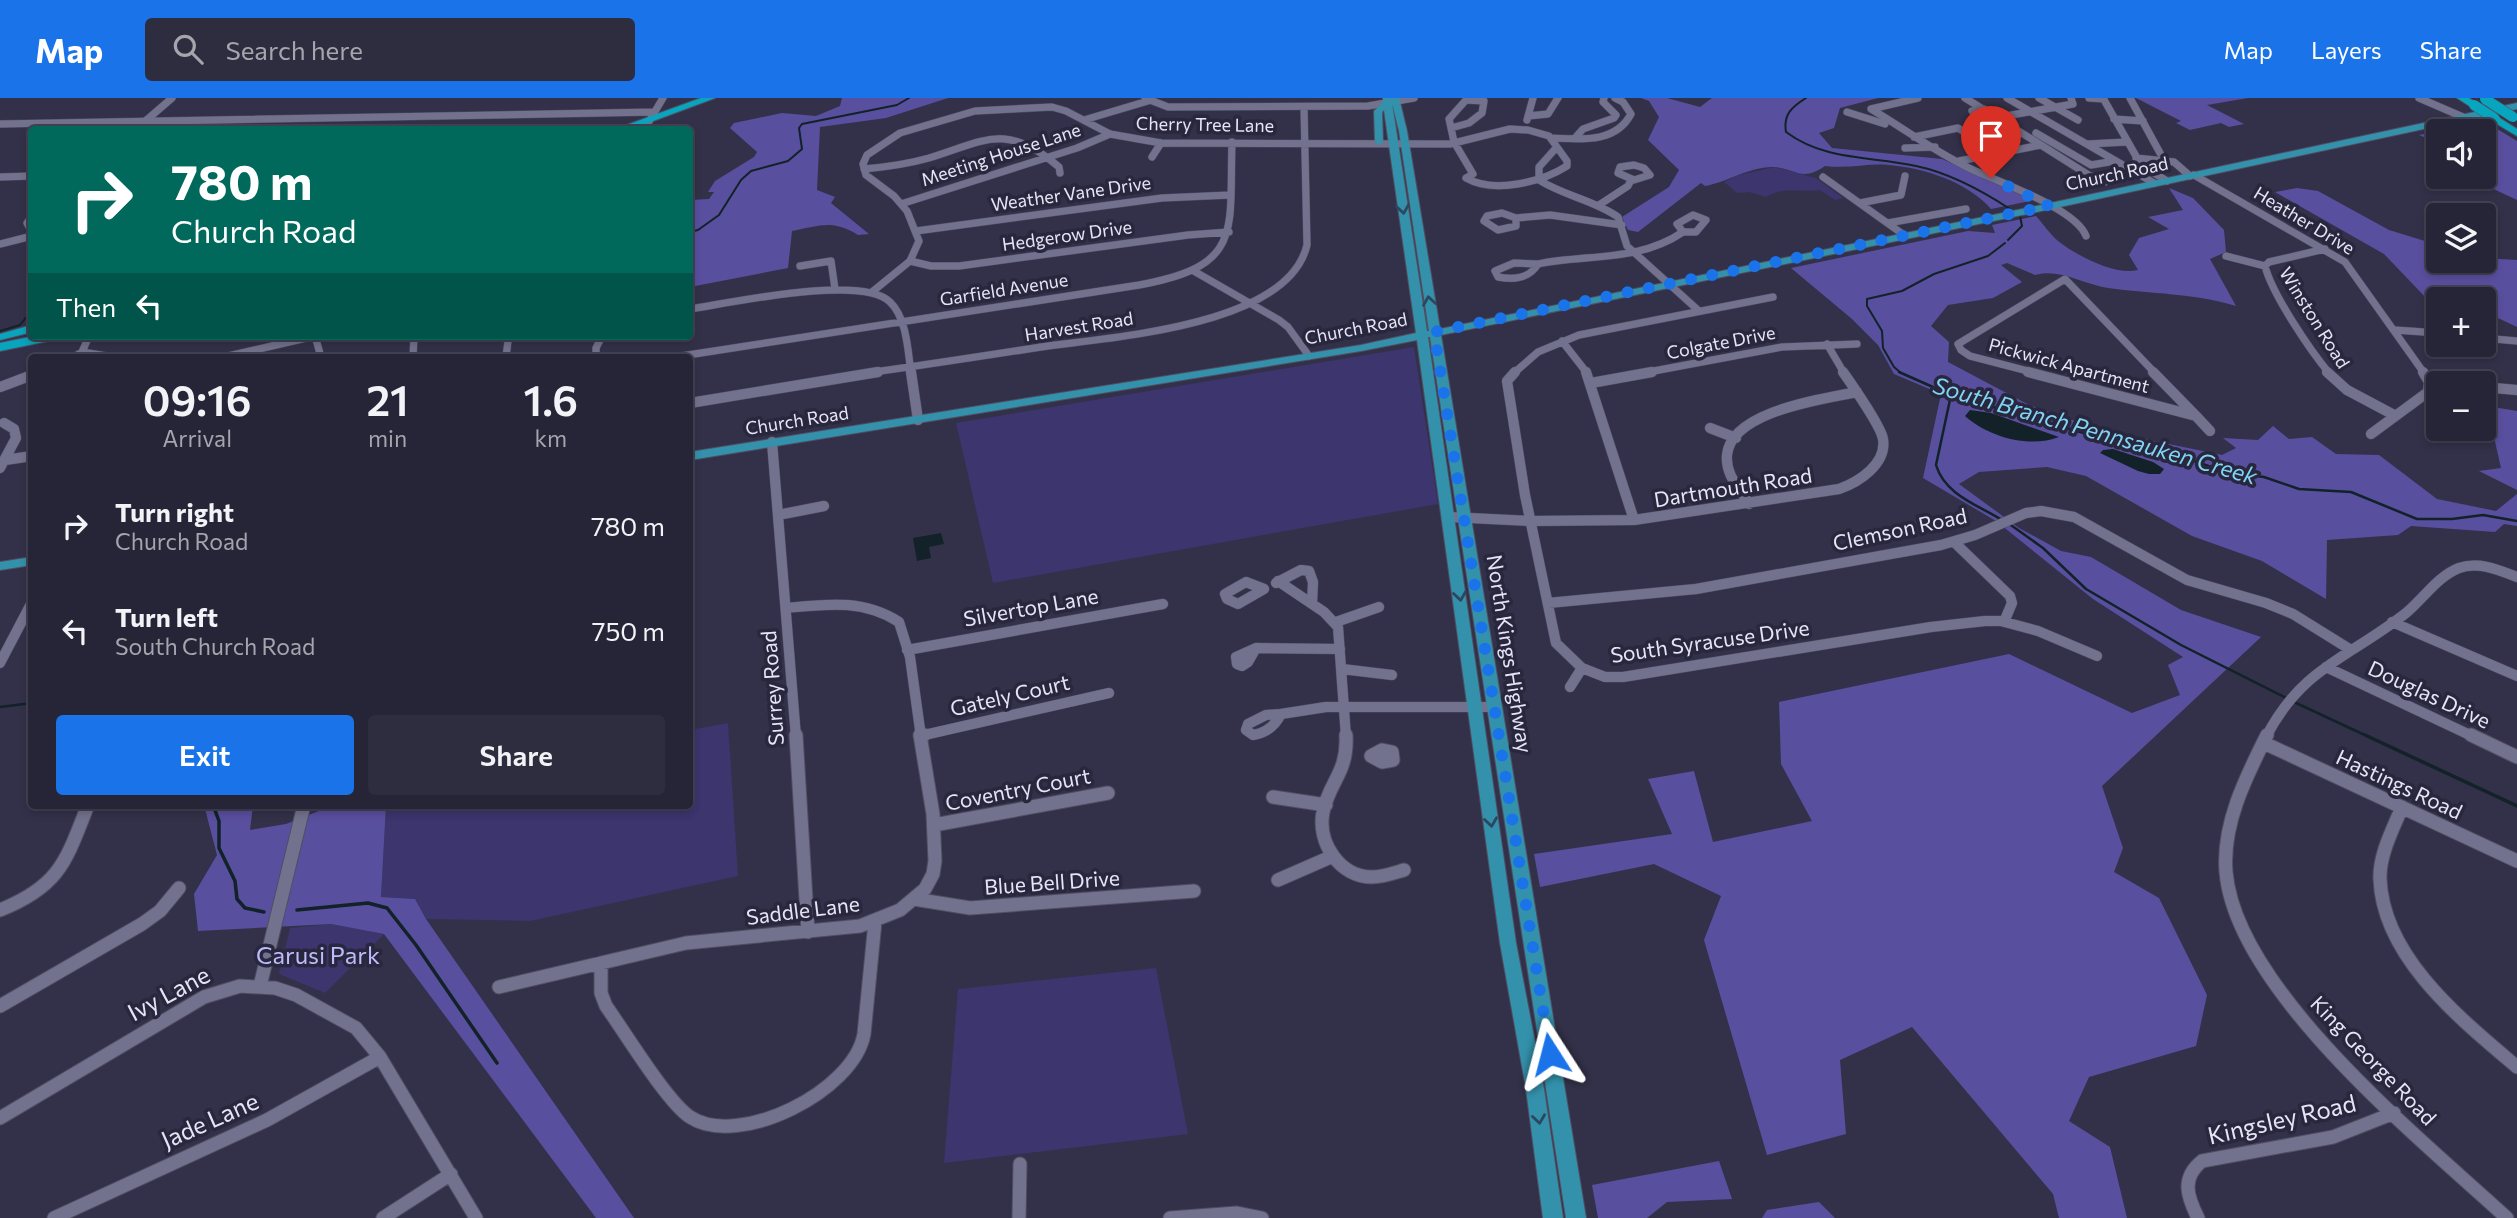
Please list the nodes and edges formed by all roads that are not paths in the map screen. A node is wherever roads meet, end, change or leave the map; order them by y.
1 (172, 98) edge
2 (663, 98) edge
3 (710, 98) edge
4 (720, 98) edge
5 (1415, 98) edge
6 (1532, 98) edge
7 (1558, 98) edge
8 (1604, 98) edge
9 (1615, 98) edge
10 (1918, 98) edge
11 (1965, 98) edge
12 (1975, 98) edge
13 (2007, 98) edge
14 (2039, 98) edge
15 (2071, 98) edge
16 (2089, 98) edge
17 (2130, 98) edge
18 (2419, 98) edge
19 (2462, 98) edge
20 (1147, 99) edge
21 (2103, 99) edge
22 (2484, 99) edge
23 (1391, 100) edge
24 (1368, 106) junction
25 (2517, 106) edge
26 (1304, 107) junction
27 (2056, 107) junction
28 (1984, 109) junction
29 (1378, 111) junction
30 (1847, 112) dead end
31 (2030, 112) junction
32 (1528, 116) junction
33 (2006, 116) junction
34 (2463, 117) junction
35 (2515, 118) edge
36 (2114, 119) junction
37 (650, 120) edge
38 (1084, 120) junction
39 (2078, 120) dead end
40 (145, 121) junction
41 (2143, 121) junction
42 (1891, 123) junction
43 (0, 124) edge
44 (139, 126) edge
45 (631, 126) edge
46 (1450, 128) junction
47 (1524, 129) junction
48 (2002, 129) dead end
49 (2517, 133) edge
50 (1110, 134) junction
51 (1972, 136) dead end
52 (1914, 137) junction
53 (1551, 138) junction
54 (1575, 138) junction
55 (1232, 142) junction
56 (1305, 142) junction
57 (1379, 142) junction
58 (1398, 142) junction
59 (1454, 142) junction
60 (2127, 142) junction
61 (1161, 143) junction
62 (2087, 144) junction
63 (2041, 145) junction
64 (1936, 147) junction
65 (1556, 148) junction
66 (1905, 148) dead end
67 (2160, 153) dead end
68 (1048, 158) junction
69 (1152, 158) dead end
70 (2136, 158) junction
71 (1959, 161) junction
72 (2115, 161) junction
73 (864, 169) junction
74 (1060, 173) dead end
75 (2192, 175) junction
76 (28, 176) edge
77 (1905, 176) dead end
78 (2090, 176) dead end
79 (0, 177) edge
80 (1823, 177) dead end
81 (1539, 180) junction
82 (1631, 180) dead end
83 (2167, 181) junction
84 (2154, 183) junction
85 (1230, 195) junction
86 (901, 204) junction
87 (1860, 204) junction
88 (1599, 205) junction
89 (2049, 206) junction
90 (1966, 209) dead end
91 (1516, 218) dead end
92 (1888, 223) junction
93 (1622, 225) junction
94 (916, 231) junction
95 (1229, 232) junction
96 (1683, 232) dead end
97 (28, 235) edge
98 (1904, 235) junction
99 (0, 236) edge
100 (28, 236) edge
101 (2086, 236) dead end
102 (0, 244) edge
103 (2325, 249) junction
104 (1635, 253) junction
105 (2226, 256) dead end
106 (909, 261) junction
107 (1538, 264) junction
108 (800, 266) dead end
109 (2265, 266) junction
110 (1192, 270) junction
111 (1671, 284) junction
112 (835, 289) junction
113 (872, 292) junction
114 (1773, 297) dead end
115 (1249, 302) junction
116 (693, 309) edge
117 (1699, 310) junction
118 (901, 323) junction
119 (2395, 330) junction
120 (28, 332) edge
121 (2426, 332) edge
122 (1427, 334) junction
123 (28, 339) edge
124 (2496, 339) edge
125 (298, 340) edge
126 (508, 341) dead end
127 (1562, 341) junction
128 (2517, 341) edge
129 (0, 343) edge
130 (1828, 344) junction
131 (1857, 344) dead end
132 (237, 354) edge
133 (506, 354) edge
134 (693, 354) edge
135 (1309, 356) junction
136 (909, 368) junction
137 (28, 376) edge
138 (2426, 377) edge
139 (1591, 383) junction
140 (0, 387) edge
141 (2496, 388) edge
142 (2517, 390) edge
143 (1857, 392) junction
144 (2426, 392) edge
145 (693, 402) edge
146 (2394, 415) junction
147 (2196, 416) junction
148 (918, 420) junction
149 (4, 424) dead end
150 (1710, 429) dead end
151 (2210, 430) dead end
152 (2371, 434) dead end
153 (1736, 438) junction
154 (772, 442) junction
155 (693, 455) edge
156 (28, 457) edge
157 (2, 464) edge
158 (1749, 504) junction
159 (824, 506) dead end
160 (778, 515) junction
161 (1457, 517) junction
162 (1634, 520) junction
163 (1531, 521) junction
164 (1954, 542) junction
165 (28, 562) edge
166 (0, 566) edge
167 (2517, 577) edge
168 (1278, 581) junction
169 (1264, 589) dead end
170 (1548, 603) junction
171 (1163, 604) dead end
172 (1312, 604) junction
173 (1379, 607) dead end
174 (786, 608) junction
175 (28, 609) edge
176 (1336, 622) junction
177 (2004, 622) junction
178 (2392, 622) junction
179 (1256, 648) dead end
180 (1340, 649) junction
181 (907, 650) junction
182 (2351, 650) junction
183 (2096, 656) dead end
184 (0, 663) edge
185 (2326, 667) junction
186 (1582, 668) junction
187 (1342, 669) junction
188 (1392, 675) dead end
189 (2517, 677) edge
190 (1570, 687) dead end
191 (1109, 693) dead end
192 (1345, 706) junction
193 (1475, 707) junction
194 (1494, 707) junction
195 (1281, 714) dead end
196 (920, 736) junction
197 (2264, 743) junction
198 (2517, 757) edge
199 (1108, 793) dead end
200 (1272, 797) dead end
201 (1326, 805) junction
202 (2402, 807) junction
203 (86, 809) edge
204 (303, 809) edge
205 (934, 825) junction
206 (1333, 856) junction
207 (2517, 862) edge
208 (1404, 870) dead end
209 (1278, 880) dead end
210 (179, 888) dead end
211 (1194, 891) dead end
212 (914, 899) junction
213 (0, 910) edge
214 (875, 922) junction
215 (808, 932) junction
216 (601, 963) junction
217 (260, 986) junction
218 (499, 987) dead end
219 (0, 1006) edge
220 (380, 1057) junction
221 (2517, 1067) edge
222 (2394, 1113) junction
223 (0, 1118) edge
224 (1020, 1164) dead end
225 (451, 1174) junction
226 (54, 1218) edge
227 (383, 1218) edge
228 (476, 1218) edge
229 (1018, 1218) edge
230 (1170, 1218) edge
231 (1262, 1218) edge
232 (1553, 1218) edge
233 (1576, 1218) edge
234 (2198, 1218) edge
235 (2507, 1218) edge

1 - 40 street
2 - 37 street
3 - 37 highway
4 - 37 highway
5 - 23 street
6 - 32 street
7 - 32 street
8 - 54 street
9 - 54 street
10 - 42 street
11 - 28 street
12 - 33 street
13 - 31 street
14 - 27 street
15 - 27 street
16 - 21 street
17 - 41 street
18 - 34 street
19 - 49 highway, bridge
20 - 26 street
20 - 38 street
21 - 36 street
22 - 35 highway, bridge
23 - 24 street
23 - 29 main road
23 - 58 main road, North Kings Highway
24 - 26 street
24 - 29 main road
25 - 34 main road, Church Road
26 - 56 street, Harvest Road
27 - 31 street
27 - 39 street
28 - 48 street
28 - 63 street
29 - 57 main road
30 - 42 street
31 - 33 street
31 - 62 street
32 - 47 street
33 - 72 street
34 - 75 main road, Church Road
36 - 41 street
36 - 60 street
37 - 40 street
37 - 45 highway
38 - 50 street, Cherry Tree Lane
38 - 73 street, Cherry Tree Lane
40 - 43 street
40 - 44 street
41 - 67 street
42 - 52 street
46 - 46 street
46 - 59 street
47 - 53 street
47 - 59 street, Cherry Tree Lane
50 - 61 street, Cherry Tree Lane
50 - 68 street, Meeting House Lane
51 - 52 street
52 - 64 street
53 - 54 street
53 - 65 street
55 - 56 street, Cherry Tree Lane
55 - 61 street, Cherry Tree Lane
55 - 85 street
56 - 57 street, Cherry Tree Lane
56 - 115 street, Harvest Road
57 - 58 street, Cherry Tree Lane
58 - 59 street, Cherry Tree Lane
58 - 122 main road, North Kings Highway
59 - 81 street
60 - 62 street
60 - 70 street
61 - 69 street
62 - 72 street
63 - 71 street
63 - 78 street
64 - 66 street
64 - 71 street
65 - 81 street
65 - 81 street
68 - 73 street
68 - 74 street
68 - 86 street, Meeting House Lane
70 - 75 street, Heather Drive
70 - 83 street
71 - 89 street
72 - 84 street
73 - 86 street
75 - 83 main road, Church Road
75 - 103 street, Heather Drive
76 - 79 street
77 - 87 street
80 - 87 street
81 - 88 street
82 - 88 street
83 - 84 main road, Church Road
84 - 89 main road, Church Road
85 - 94 street, Weather Vane Drive
85 - 95 street
86 - 94 street
87 - 92 street
88 - 93 street
89 - 98 main road, Church Road
89 - 101 street
90 - 92 street
91 - 93 street
92 - 98 street
93 - 104 street
94 - 106 street
95 - 106 street, Hedgerow Drive
95 - 110 street, Garfield Avenue
96 - 104 street
97 - 99 street
98 - 111 main road, Church Road
100 - 102 street
103 - 109 street, Winston Road
103 - 119 street, Heather Drive
104 - 107 street
104 - 111 street
105 - 109 street
106 - 113 street
107 - 107 street
108 - 112 street
109 - 146 street, Winston Road
110 - 115 street
110 - 118 street, Garfield Avenue
111 - 117 street
111 - 122 main road, Church Road
112 - 113 street
112 - 116 street
113 - 118 street
114 - 117 street
115 - 135 street
115 - 136 street, Harvest Road
117 - 127 street
118 - 134 street, Garfield Avenue
118 - 136 street
119 - 121 street
119 - 138 street, Heather Drive
120 - 129 highway
122 - 135 main road, Church Road
122 - 161 main road, North Kings Highway
123 - 129 highway
124 - 128 street
125 - 132 street
126 - 133 street
127 - 139 street
127 - 163 street, South Syracuse Drive
130 - 131 street, Colgate Drive
130 - 139 street, Colgate Drive
130 - 143 street, Dartmouth Road
135 - 148 main road, Church Road
136 - 145 street, Harvest Road
136 - 148 street
137 - 140 street
139 - 162 street
141 - 142 street
143 - 153 street
143 - 158 street, Dartmouth Road
144 - 146 street
146 - 152 street
147 - 147 street, Pickwick Apartment
147 - 151 street, Pickwick Apartment
148 - 154 main road, Church Road
149 - 157 street
150 - 153 street
153 - 158 street
154 - 155 main road, Church Road
154 - 160 street, Surrey Road
156 - 157 street
158 - 162 street, Dartmouth Road
159 - 160 street
160 - 174 street, Surrey Road
161 - 163 street, Dartmouth Road
161 -> 193 main road, North Kings Highway
161 - 194 main road, North Kings Highway
162 - 163 street, Dartmouth Road
163 - 170 street, South Syracuse Drive
164 - 170 street, Clemson Road
164 - 177 street
164 - 182 street, Clemson Road
165 - 166 main road
167 - 178 street, King George Road
168 - 169 street
168 - 172 street
168 - 172 street
170 - 186 street, South Syracuse Drive
171 - 181 street, Silvertop Lane
172 - 176 street
173 - 176 street
174 - 181 street, Saddle Lane
174 - 215 street, Surrey Road
175 - 184 street
176 - 180 street
177 - 183 street, South Syracuse Drive
177 - 186 street, South Syracuse Drive
178 - 182 street, King George Road
178 - 189 street
179 - 180 street
180 - 187 street
181 - 196 street, Saddle Lane
182 - 185 street, King George Road
185 - 197 street, King George Road
185 - 198 street, Douglas Drive
186 - 190 street
187 - 188 street
187 - 192 street
191 - 196 street, Gately Court
192 - 193 street
192 - 195 street
192 - 201 street
193 - 194 street
193 -> 232 main road, North Kings Highway
194 - 233 main road, North Kings Highway
196 - 205 street, Saddle Lane
197 - 202 street, Hastings Road
197 - 222 street, King George Road
199 - 205 street, Coventry Court
200 - 201 street
201 - 206 street
202 - 207 street, Hastings Road
202 - 221 street
203 - 213 street
204 - 217 street
205 - 212 street, Saddle Lane
206 - 208 street
206 - 209 street
210 - 219 street
211 - 212 street, Blue Bell Drive
212 - 214 street, Saddle Lane
214 - 215 street, Saddle Lane
214 - 216 street
215 - 216 street, Saddle Lane
216 - 218 street, Saddle Lane
217 - 220 street, Ivy Lane
217 - 223 street, Ivy Lane
220 - 225 street, Ivy Lane
220 - 226 street, Jade Lane
222 - 234 street, Kingsley Road
222 - 235 street, King George Road
224 - 229 street
225 - 227 street
225 - 228 street, Ivy Lane
230 - 231 street

